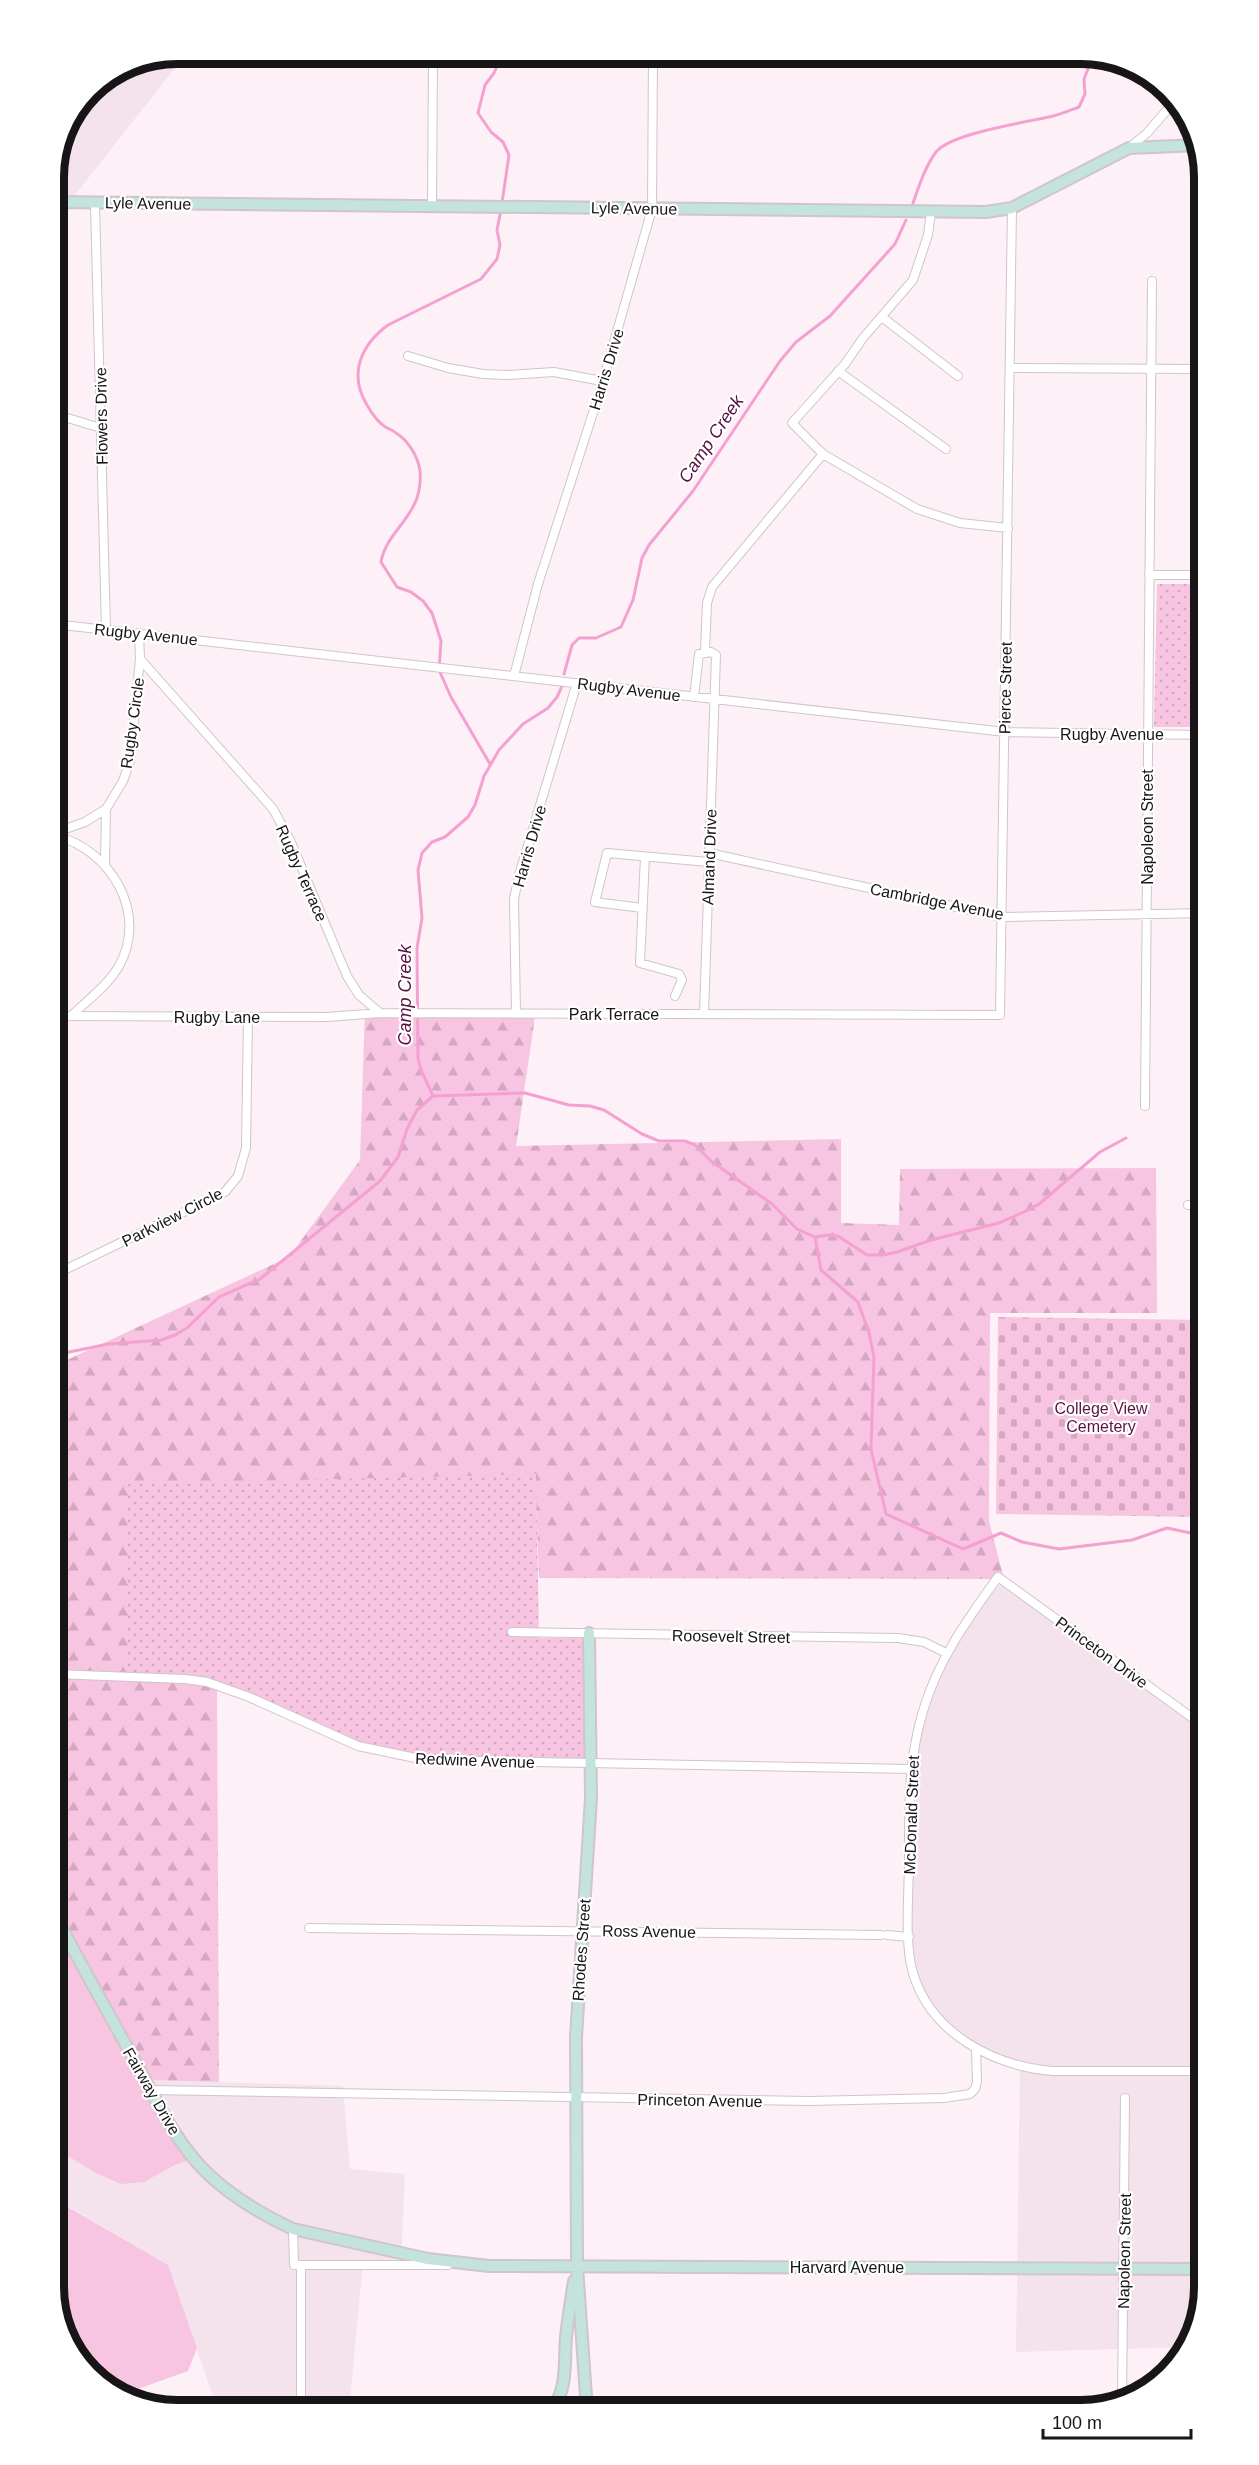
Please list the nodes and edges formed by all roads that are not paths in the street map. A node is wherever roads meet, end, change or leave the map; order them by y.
1 (434, 65) edge
2 (653, 65) edge
3 (1169, 107) edge
4 (1190, 145) edge
5 (1129, 148) junction
6 (65, 202) edge
7 (95, 203) junction
8 (432, 206) junction
9 (1012, 208) junction
10 (652, 209) junction
11 (931, 212) junction
12 (1152, 281) dead end
13 (882, 317) junction
14 (408, 356) dead end
15 (1010, 368) junction
16 (1150, 369) junction
17 (1194, 369) edge
18 (838, 371) junction
19 (958, 376) dead end
20 (602, 381) junction
21 (65, 417) edge
22 (101, 428) junction
23 (946, 449) dead end
24 (823, 454) junction
25 (1008, 528) junction
26 (1149, 575) junction
27 (1194, 575) edge
28 (65, 625) edge
29 (106, 630) junction
30 (139, 633) junction
31 (705, 651) junction
32 (140, 658) junction
33 (514, 676) junction
34 (577, 683) junction
35 (694, 697) junction
36 (713, 699) junction
37 (1005, 732) junction
38 (1148, 735) junction
39 (1194, 735) edge
40 (106, 809) junction
41 (65, 829) edge
42 (65, 838) edge
43 (645, 857) junction
44 (708, 858) junction
45 (105, 864) junction
46 (642, 908) junction
47 (1194, 913) edge
48 (1146, 914) junction
49 (1002, 917) junction
50 (675, 996) dead end
51 (380, 1013) junction
52 (516, 1013) junction
53 (704, 1014) junction
54 (848, 1015) joint
55 (65, 1016) edge
56 (71, 1016) junction
57 (248, 1017) junction
58 (1145, 1106) dead end
59 (1188, 1204) dead end
60 (1194, 1204) edge
61 (64, 1270) edge
62 (998, 1577) joint
63 (512, 1632) dead end
64 (589, 1633) junction
65 (946, 1653) junction
66 (64, 1674) edge
67 (1194, 1719) edge
68 (591, 1764) junction
69 (911, 1769) junction
70 (309, 1928) dead end
71 (583, 1930) junction
72 (64, 1933) edge
73 (909, 1937) junction
74 (976, 2049) junction
75 (1194, 2071) edge
76 (150, 2090) junction
77 (576, 2098) junction
78 (1125, 2098) dead end
79 (293, 2229) junction
80 (300, 2265) junction
81 (489, 2266) junction
82 (577, 2266) junction
83 (1124, 2268) junction
84 (1194, 2269) edge
85 (1122, 2393) edge
86 (301, 2400) edge
87 (559, 2400) edge
88 (586, 2400) edge

1 - 8 street
2 - 10 street, Harris Drive
3 - 5 street
4 - 5 street, Lyle Avenue
5 - 9 street, Lyle Avenue
6 - 7 street, Lyle Avenue
7 - 8 street, Lyle Avenue
7 - 22 street, Flowers Drive
8 - 10 street, Lyle Avenue
9 - 11 street, Lyle Avenue
9 - 15 street, Pierce Street
10 - 11 street, Lyle Avenue
10 - 20 street, Harris Drive
11 - 13 street
12 - 16 street, Napoleon Street
13 - 18 street
13 - 19 street
14 - 20 street
15 - 16 street
15 - 25 street, Pierce Street
16 - 17 street
16 - 26 street, Napoleon Street
18 - 23 street
18 - 24 street
20 - 33 street, Harris Drive
21 - 22 street
22 - 29 street, Flowers Drive
24 - 25 street
24 - 31 street
25 - 37 street, Pierce Street
26 - 27 street
26 - 38 street, Napoleon Street
28 - 29 street, Rugby Avenue
29 - 30 street, Rugby Avenue
30 - 32 street, Rugby Circle
30 - 33 street, Rugby Avenue
31 - 35 street
31 - 36 street, Almand Drive
32 - 40 street, Rugby Circle
32 - 51 street, Rugby Terrace
33 - 34 street, Rugby Avenue
34 - 35 street, Rugby Avenue
34 - 52 street, Harris Drive
35 - 36 street, Rugby Avenue
36 - 37 street, Rugby Avenue
36 - 44 street, Almand Drive
37 - 38 street, Rugby Avenue
37 - 49 street, Pierce Street
38 - 39 street, Rugby Avenue
38 - 48 street, Napoleon Street
40 - 41 street, Rugby Circle
40 - 45 street
42 - 45 street, Rugby Circle
43 - 44 street, Cambridge Avenue
43 - 46 street
43 - 46 street, Cambridge Avenue
44 - 49 street, Cambridge Avenue
44 - 53 street, Almand Drive
45 - 56 street, Rugby Circle
46 - 50 street
47 - 48 street, Cambridge Avenue
48 - 49 street, Cambridge Avenue
48 - 58 street, Napoleon Street
49 - 54 street, Pierce Street
51 - 52 street, Park Terrace
51 - 57 street, Rugby Lane
52 - 53 street, Park Terrace
53 - 54 street, Park Terrace
55 - 56 street, Rugby Lane
56 - 57 street, Rugby Lane
57 - 61 street, Parkview Circle
59 - 60 street
62 - 65 street, McDonald Street
62 - 67 street, Princeton Drive
63 - 64 street, Roosevelt Street
64 - 65 street, Roosevelt Street
64 - 68 street, Rhodes Street
65 - 69 street, McDonald Street
66 - 68 street, Redwine Avenue
68 - 69 street, Redwine Avenue
68 - 71 street, Rhodes Street
69 - 73 street, McDonald Street
70 - 71 street, Ross Avenue
71 - 73 street, Ross Avenue
71 - 77 street, Rhodes Street
72 - 76 street, Fairway Drive
73 - 74 street, McDonald Street
74 - 75 street
74 - 77 street, Princeton Avenue
76 - 77 street, Princeton Avenue
76 - 79 street, Fairway Drive
77 - 82 street, Rhodes Street
78 - 83 street, Napoleon Street
79 - 80 street
79 - 81 street, Harvard Avenue
80 - 81 street, Harvard Avenue
80 - 86 street
81 - 82 street, Harvard Avenue
82 - 83 street, Harvard Avenue
82 - 87 street, Rhodes Street
82 - 88 street, Rhodes Street
83 - 84 street, Harvard Avenue
83 - 85 street, Napoleon Street

